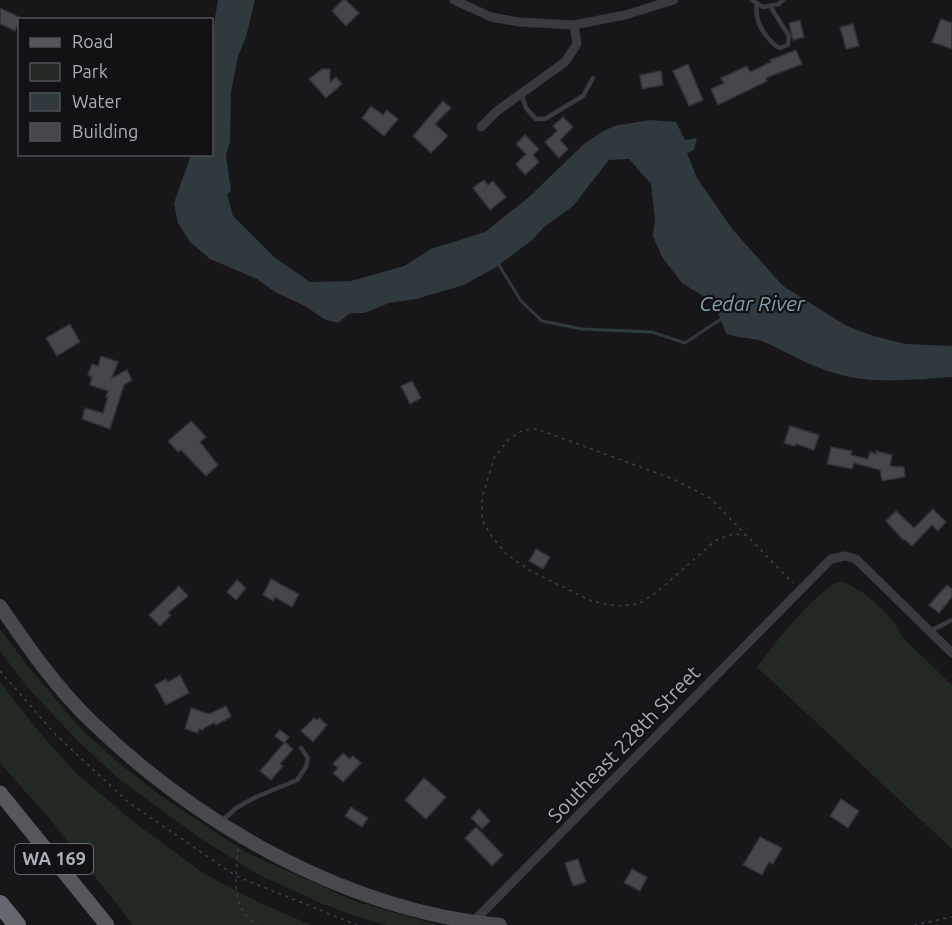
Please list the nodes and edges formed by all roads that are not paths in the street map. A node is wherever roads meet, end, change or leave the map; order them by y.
1 (454, 0) edge
2 (674, 0) edge
3 (752, 0) edge
4 (783, 0) edge
5 (757, 4) junction
6 (770, 6) junction
7 (574, 25) junction
8 (594, 78) dead end
9 (521, 93) junction
10 (481, 127) dead end
11 (0, 606) edge
12 (952, 620) edge
13 (930, 631) junction
14 (952, 653) edge
15 (301, 748) dead end
16 (0, 793) edge
17 (220, 823) junction
18 (0, 904) edge
19 (473, 922) junction
20 (17, 925) edge
21 (107, 925) edge
22 (500, 925) edge

1 - 7 street
2 - 7 street
3 - 5 lane
4 - 6 lane
5 - 6 lane
5 - 6 lane
7 - 9 street
8 - 9 lane
9 - 10 street
11 - 17 street
12 - 13 lane
13 - 14 street, Southeast 228th Street
13 - 19 street, Southeast 228th Street
15 - 17 lane
16 - 21 main road, WA 169
17 - 19 street
18 - 20 highway
19 - 22 street

